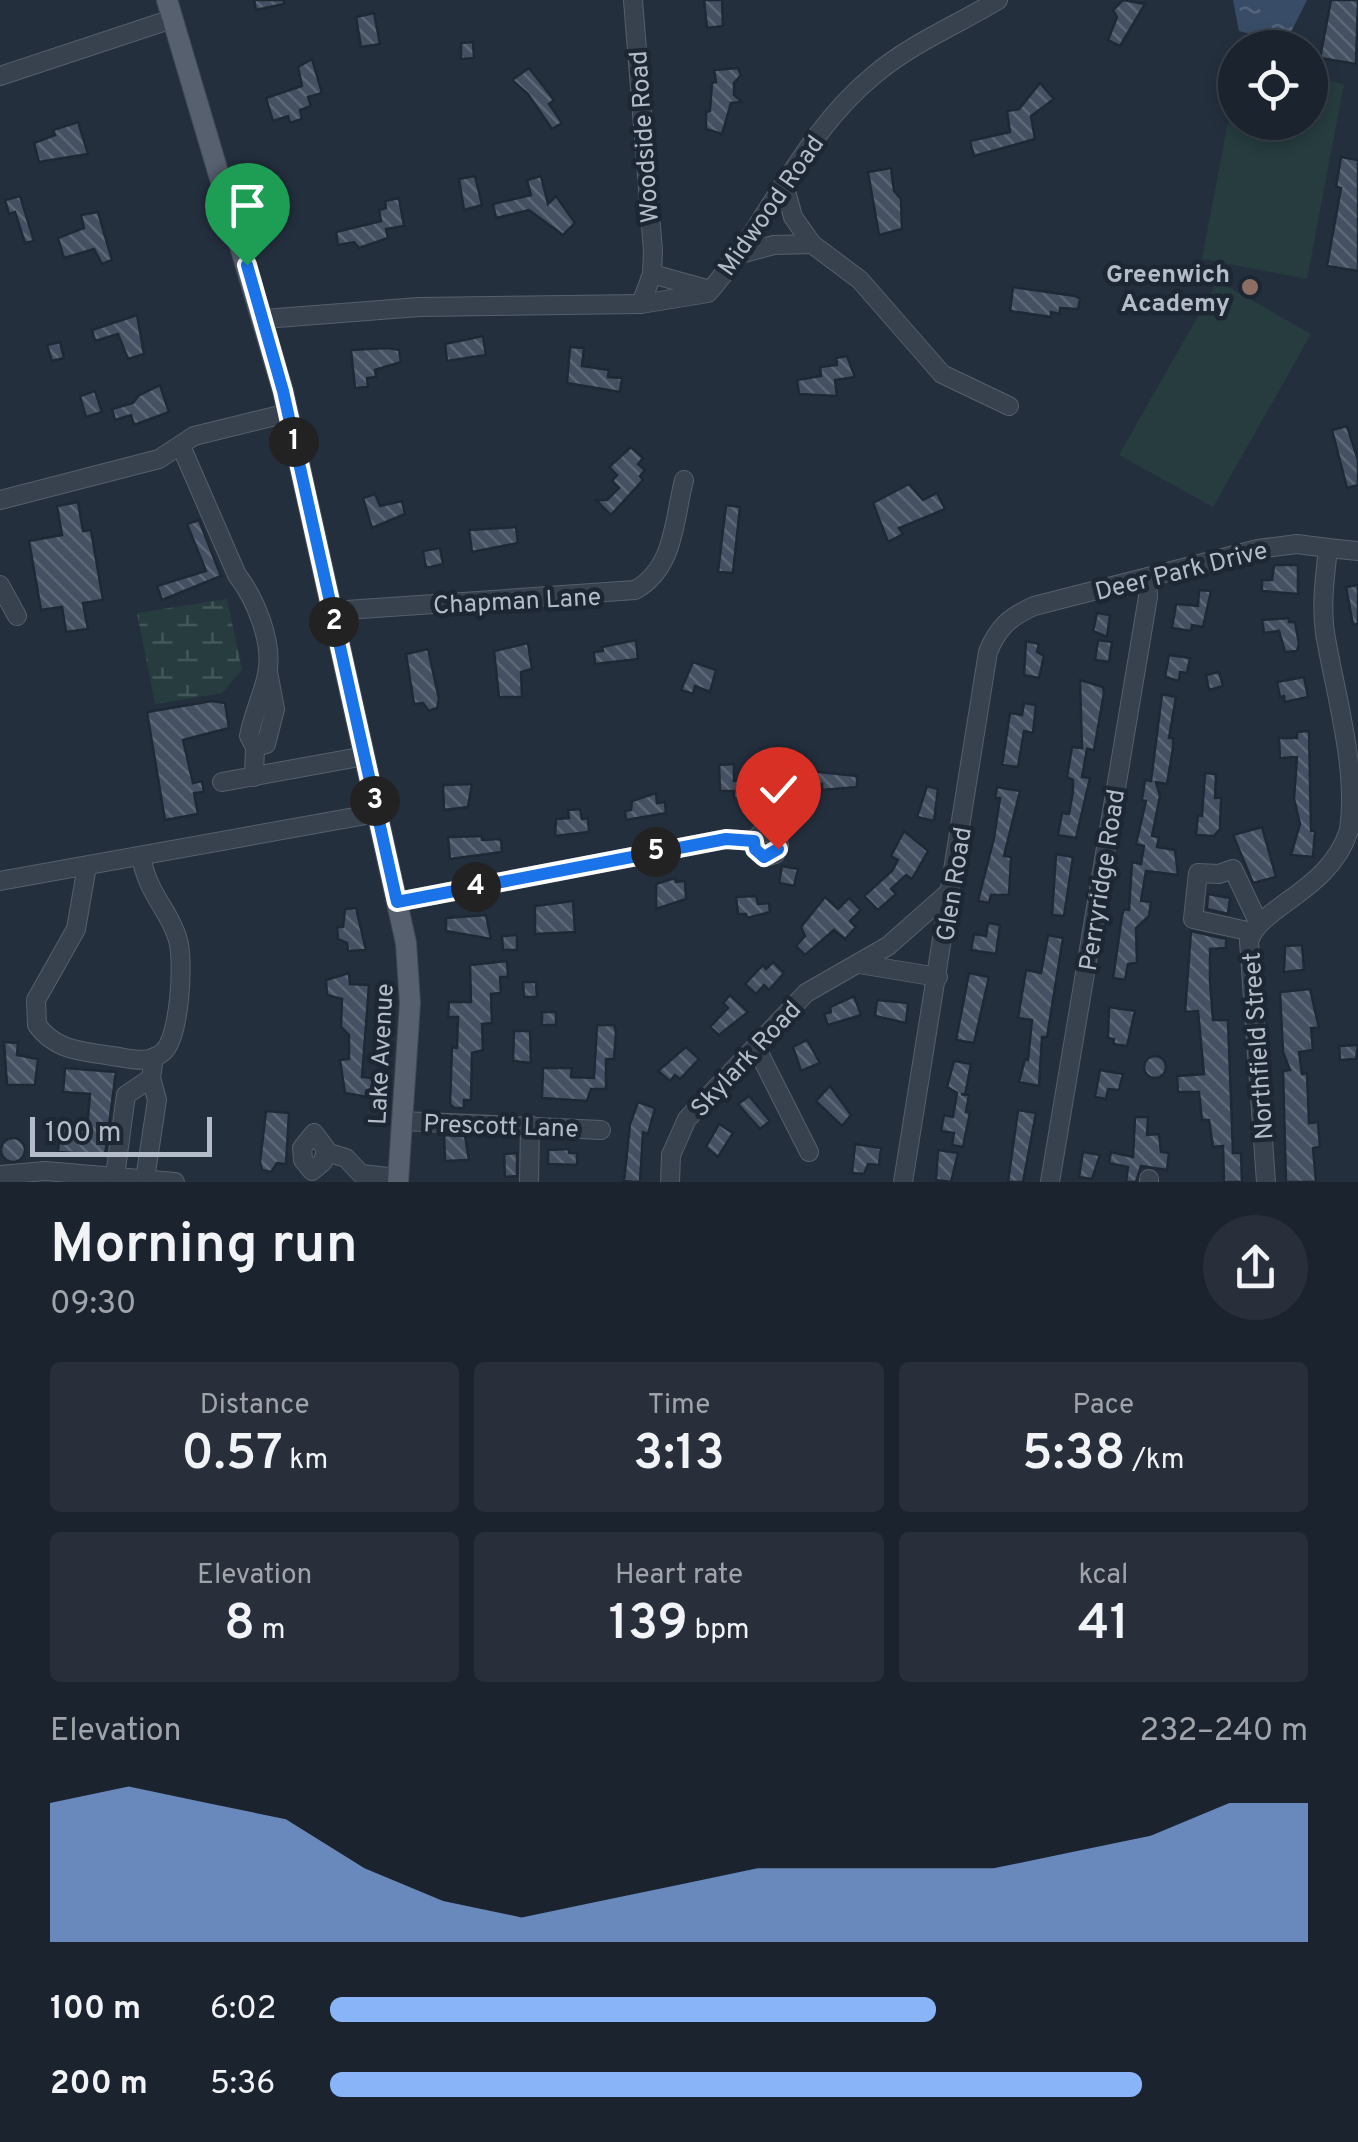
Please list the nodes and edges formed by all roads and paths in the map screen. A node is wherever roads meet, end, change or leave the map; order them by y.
1 (633, 0) edge
2 (998, 0) edge
3 (168, 10) edge
4 (0, 76) edge
5 (784, 184) junction
6 (812, 244) junction
7 (740, 254) junction
8 (652, 274) junction
9 (710, 290) junction
10 (641, 304) junction
11 (264, 320) junction
12 (1008, 406) dead end
13 (288, 413) junction
14 (181, 446) junction
15 (684, 480) dead end
16 (0, 500) edge
17 (1328, 548) junction
18 (1358, 551) edge
19 (1147, 578) junction
20 (0, 585) edge
21 (1034, 606) joint
22 (332, 611) junction
23 (17, 616) dead end
24 (365, 756) junction
25 (254, 777) junction
26 (222, 782) dead end
27 (378, 813) junction
28 (754, 841) dead end
29 (142, 856) junction
30 (86, 866) junction
31 (0, 881) edge
32 (948, 893) junction
33 (397, 902) junction
34 (859, 964) junction
35 (938, 977) junction
36 (756, 1047) junction
37 (154, 1057) junction
38 (151, 1078) junction
39 (402, 1122) junction
40 (530, 1125) junction
41 (601, 1130) dead end
42 (326, 1152) dead end
43 (808, 1152) dead end
44 (0, 1175) edge
45 (115, 1176) junction
46 (144, 1179) junction
47 (398, 1180) edge
48 (175, 1182) edge
49 (528, 1182) edge
50 (670, 1182) edge
51 (903, 1182) edge
52 (1050, 1182) edge
53 (1266, 1182) edge

1 - 8 street, Woodside Road
2 - 5 street, Midwood Road
3 - 4 street
3 - 11 main road, Lake Avenue
5 - 6 street
5 - 7 street, Midwood Road
6 - 7 street
6 - 12 street
7 - 9 street, Midwood Road
8 - 9 street
8 - 10 street, Woodside Road
9 - 10 street, Midwood Road
10 - 11 street, Midwood Road
11 - 13 main road, Lake Avenue
13 - 14 street
13 - 22 main road, Lake Avenue
14 - 16 street
14 - 25 street
15 - 22 street, Chapman Lane
17 - 18 street, Deer Park Drive
17 - 19 street, Deer Park Drive
17 - 53 street, Northfield Street
19 - 21 street, Deer Park Drive
19 - 52 street, Perryridge Road
20 - 23 street
21 - 32 street, Glen Road
22 - 24 main road, Lake Avenue
24 - 25 street
24 - 27 main road, Lake Avenue
25 - 26 street
27 - 29 street
27 - 33 main road, Lake Avenue
28 - 33 street
29 - 30 street
29 - 37 street
30 - 31 street
30 - 37 street
32 - 34 street, Skylark Road
32 - 35 street, Glen Road
33 - 39 main road, Lake Avenue
34 - 35 street
34 - 36 street, Skylark Road
35 - 51 street, Glen Road
36 - 43 street
36 - 50 street, Skylark Road
37 - 38 street
38 - 45 street
38 - 46 street
39 - 40 street, Prescott Lane
39 - 47 main road, Lake Avenue
40 - 41 street, Prescott Lane
40 - 49 street
42 - 47 street
44 - 45 street
45 - 46 street
46 - 48 street

